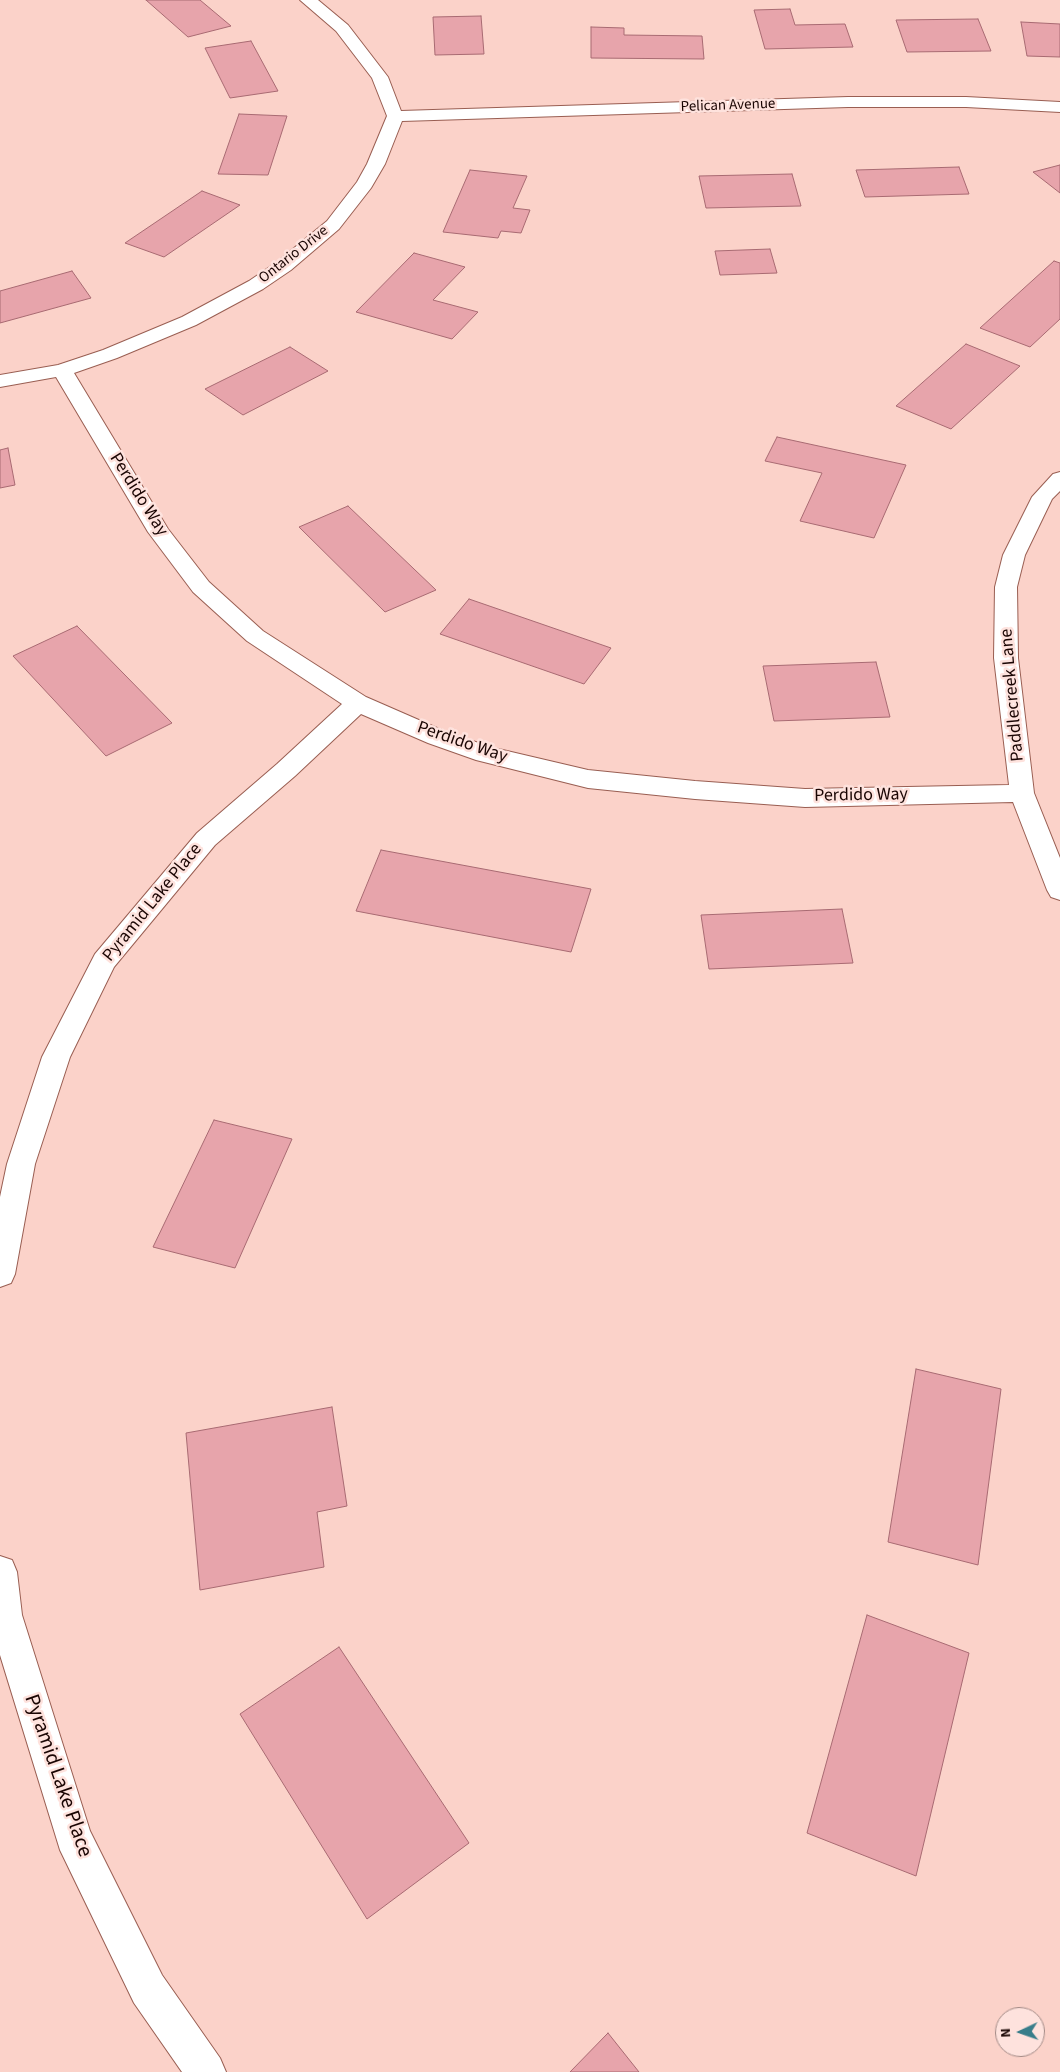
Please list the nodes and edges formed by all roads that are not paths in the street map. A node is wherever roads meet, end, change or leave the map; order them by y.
1 (308, 0) edge
2 (1060, 107) edge
3 (395, 116) junction
4 (62, 370) junction
5 (0, 381) edge
6 (1060, 478) edge
7 (358, 703) junction
8 (1022, 793) junction
9 (1060, 890) edge
10 (0, 1274) edge
11 (0, 1572) edge
12 (206, 2072) edge

1 - 3 street
2 - 3 street, Pelican Avenue
3 - 4 street, Ontario Drive
4 - 5 street, Ontario Drive
4 - 7 street, Perdido Way
6 - 8 street, Paddlecreek Lane
7 - 8 street, Perdido Way
7 - 10 street, Pyramid Lake Place
8 - 9 street, Paddlecreek Lane
11 - 12 street, Pyramid Lake Place

